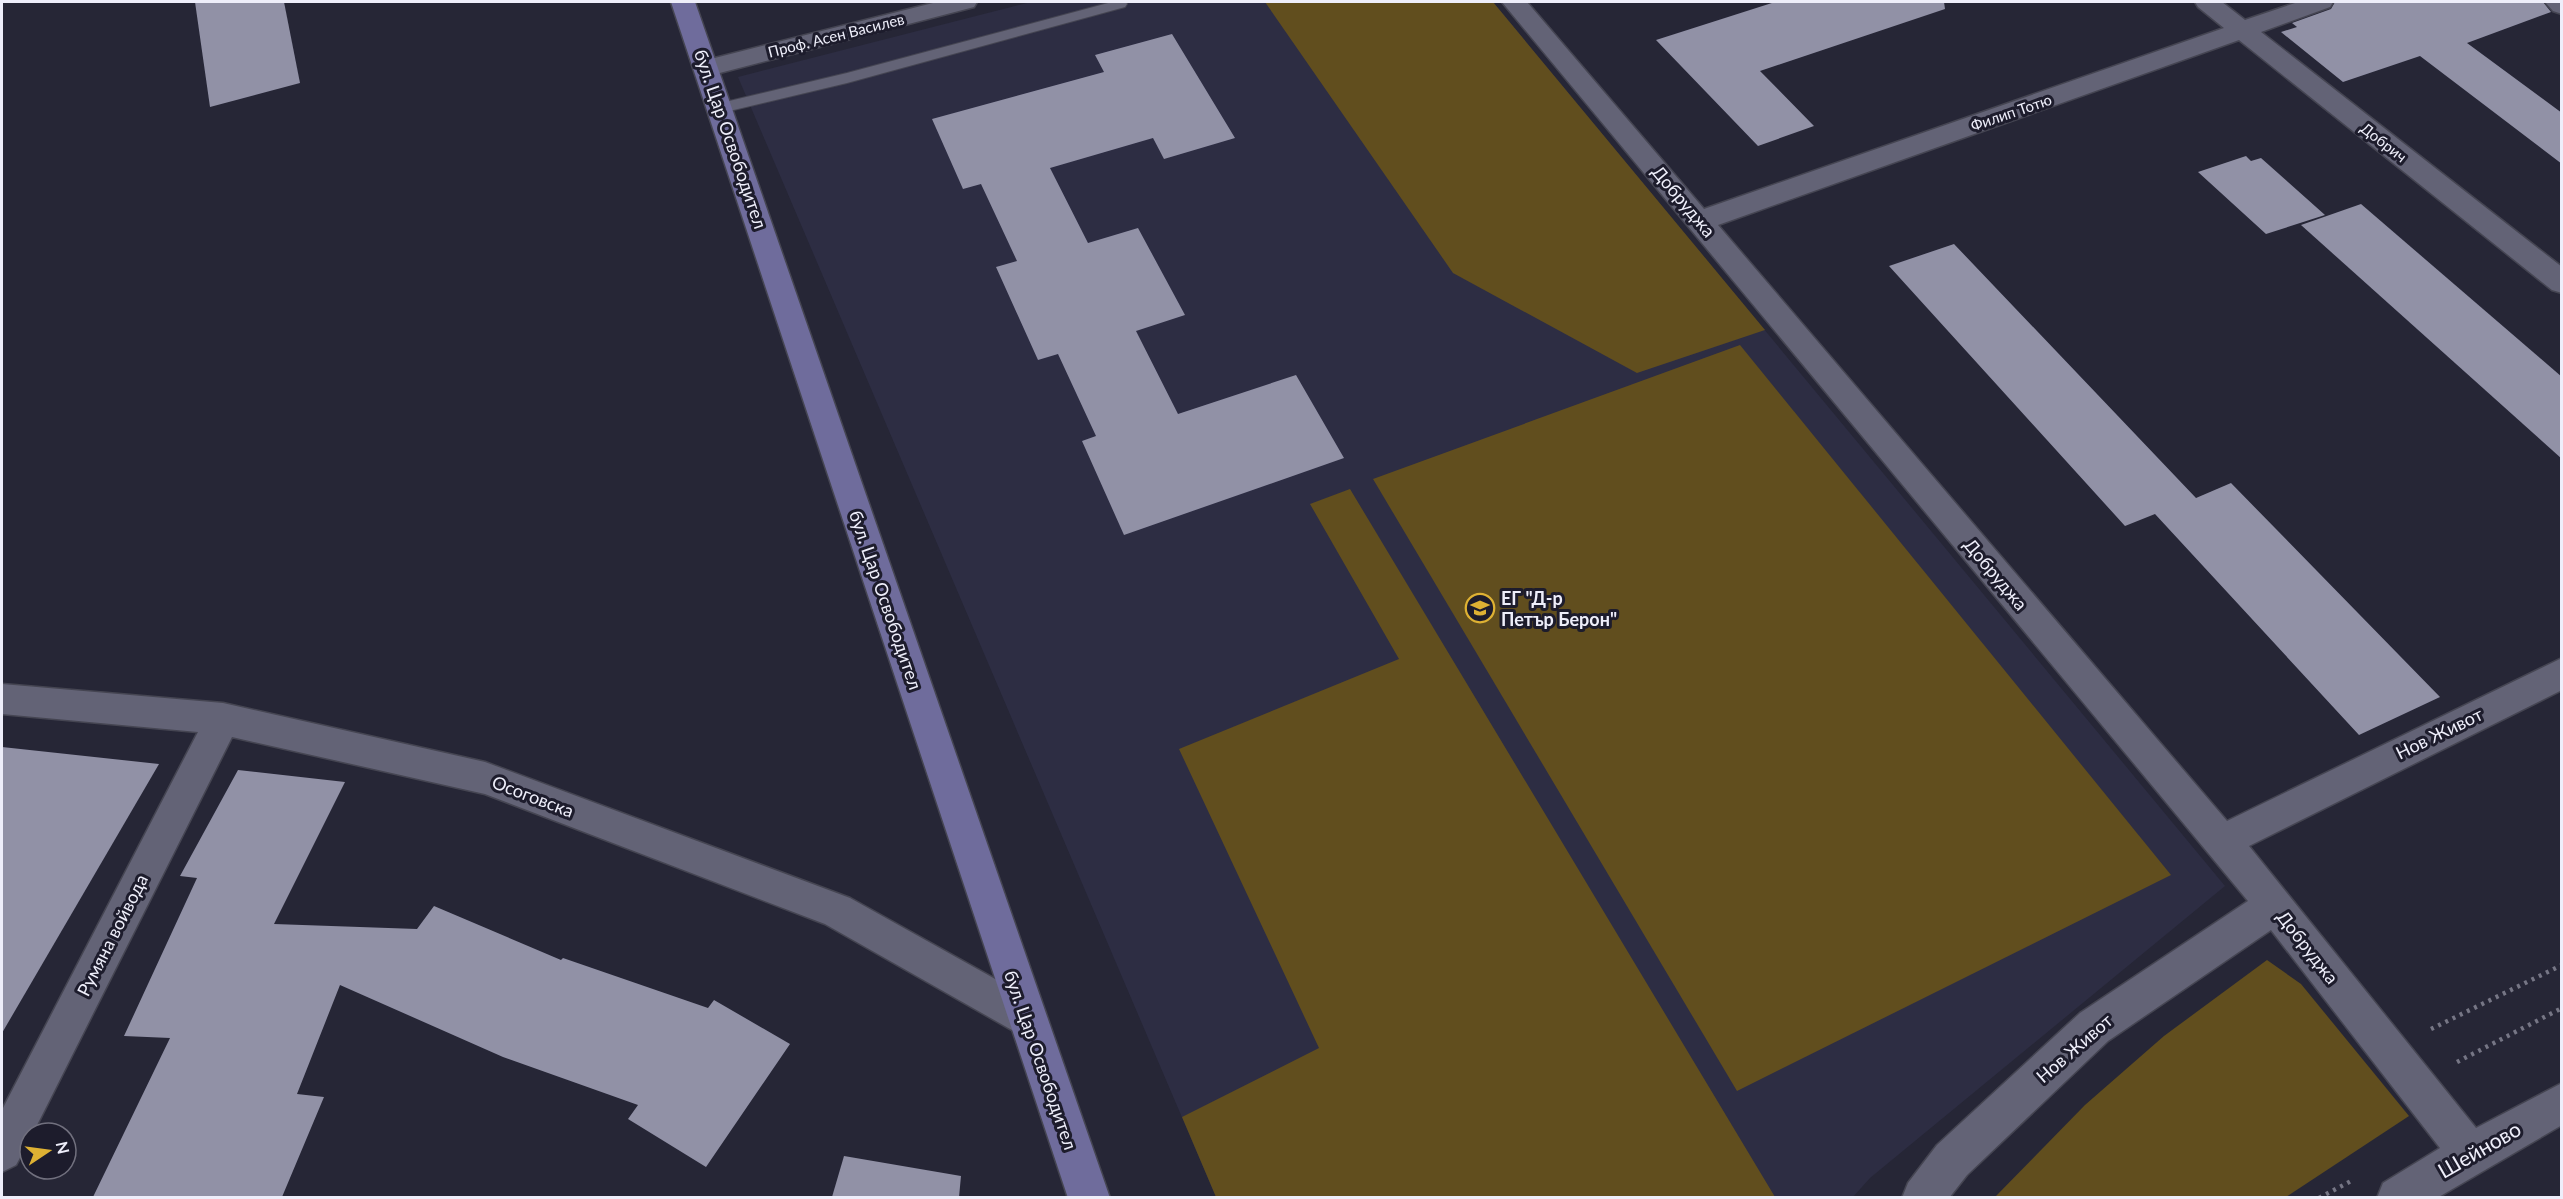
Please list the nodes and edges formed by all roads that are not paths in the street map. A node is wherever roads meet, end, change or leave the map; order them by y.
1 (684, 2) edge
2 (965, 2) edge
3 (1514, 2) edge
4 (2206, 2) edge
5 (2321, 2) edge
6 (2557, 2) edge
7 (1120, 4) dead end
8 (2562, 6) edge
9 (2243, 30) junction
10 (708, 68) junction
11 (721, 108) junction
12 (1701, 221) junction
13 (2562, 283) edge
14 (2562, 673) edge
15 (2, 699) edge
16 (224, 719) junction
17 (2221, 842) junction
18 (2275, 905) junction
19 (1026, 1018) junction
20 (2562, 1103) edge
21 (2, 1151) edge
22 (2470, 1153) junction
23 (1089, 1197) edge
24 (1923, 1197) edge
25 (2398, 1197) edge

1 - 10 main road, бул. Цар Освободител
2 - 10 street, Проф. Асен Василев
3 - 12 street, Добруджа
4 - 9 street, Добрич
5 - 9 street, Филип Тотю
6 - 8 street
7 - 11 lane
9 - 12 street, Филип Тотю
9 - 13 street, Добрич
10 - 11 main road, бул. Цар Освободител
11 - 19 main road, бул. Цар Освободител
12 - 17 street, Добруджа
14 - 17 street, Нов Живот
15 - 16 street, Осоговска
16 - 19 street, Осоговска
16 - 21 street, Румяна войвода
17 - 18 street, Добруджа
18 - 22 street, Добруджа
18 - 24 street, Нов Живот
19 - 23 main road, бул. Цар Освободител
20 - 22 street, Шейново
22 - 25 street, Шейново

